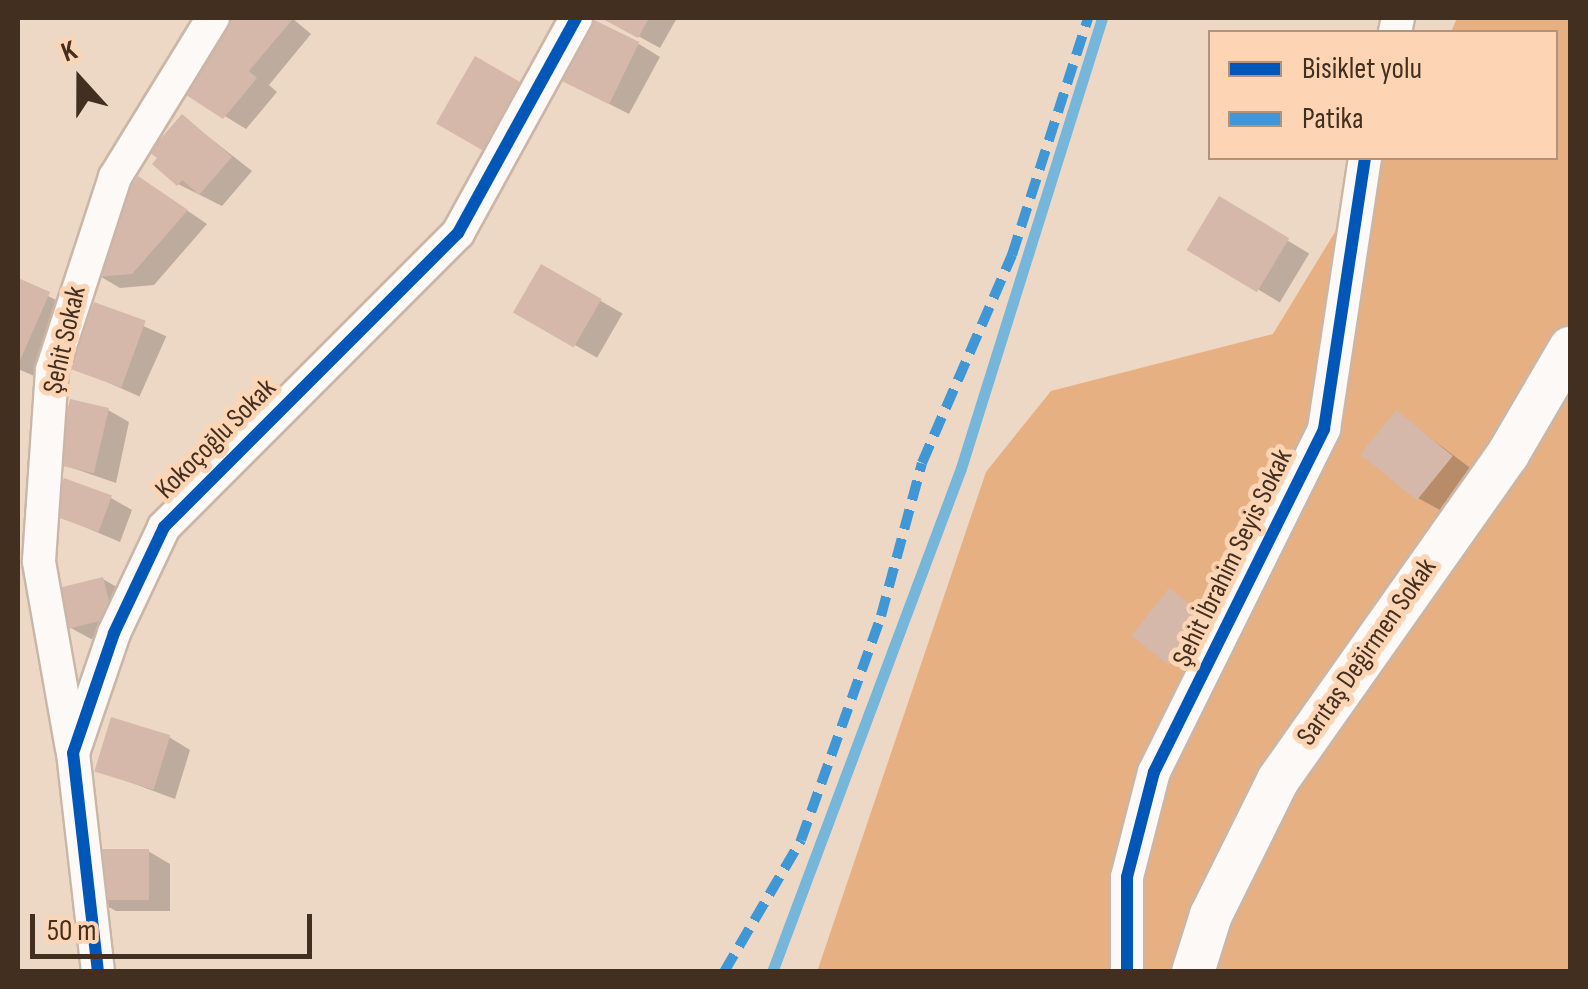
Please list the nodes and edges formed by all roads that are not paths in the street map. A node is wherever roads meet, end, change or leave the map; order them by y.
1 (213, 18) edge
2 (576, 18) edge
3 (1365, 160) edge
4 (1570, 348) edge
5 (73, 754) junction
6 (98, 972) edge
7 (1127, 972) edge
8 (1193, 972) edge

1 - 5 street, Şehit Sokak
2 - 5 street, Kokoçoğlu Sokak
3 - 7 street, Şehit İbrahim Seyis Sokak
4 - 8 street, Sarıtaş Değirmen Sokak
5 - 6 street, Kokoçoğlu Sokak

